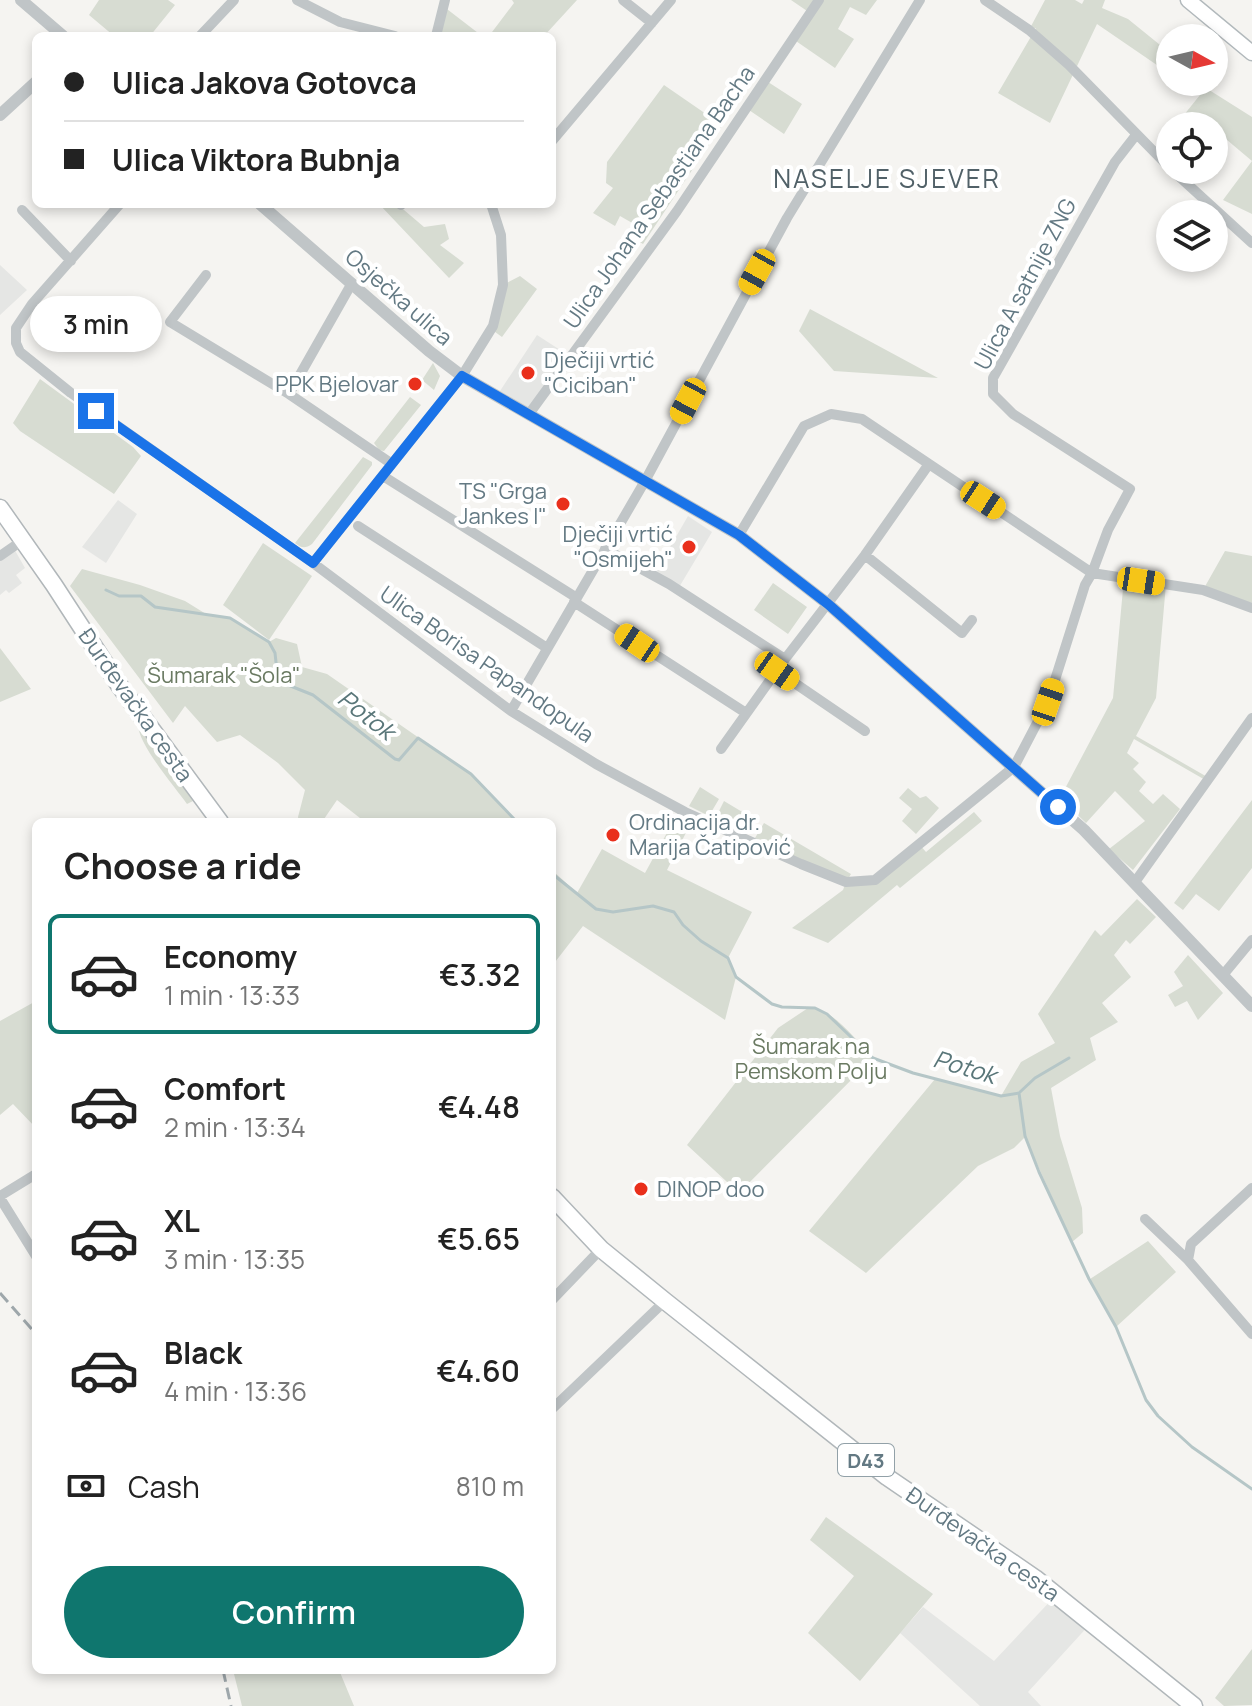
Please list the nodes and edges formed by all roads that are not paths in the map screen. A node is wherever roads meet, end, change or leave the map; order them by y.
1 (234, 0) edge
2 (297, 0) edge
3 (445, 0) edge
4 (623, 0) edge
5 (671, 0) edge
6 (819, 0) edge
7 (920, 0) edge
8 (985, 0) edge
9 (1188, 0) edge
10 (29, 3) edge
11 (652, 23) junction
12 (351, 31) edge
13 (59, 32) edge
14 (204, 32) edge
15 (437, 32) edge
16 (1252, 53) edge
17 (32, 86) edge
18 (0, 115) edge
19 (1136, 135) junction
20 (556, 136) edge
21 (1156, 154) edge
22 (1187, 184) edge
23 (117, 208) edge
24 (265, 208) edge
25 (494, 208) edge
26 (22, 210) dead end
27 (1252, 243) edge
28 (71, 261) junction
29 (206, 275) dead end
30 (352, 283) junction
31 (462, 376) junction
32 (289, 394) junction
33 (529, 414) junction
34 (392, 464) junction
35 (929, 464) junction
36 (383, 476) junction
37 (645, 481) junction
38 (0, 508) edge
39 (358, 526) dead end
40 (739, 535) junction
41 (23, 540) junction
42 (605, 549) junction
43 (865, 555) junction
44 (0, 556) edge
45 (313, 563) junction
46 (1092, 573) junction
47 (576, 600) junction
48 (828, 604) junction
49 (1252, 608) edge
50 (972, 620) dead end
51 (547, 648) junction
52 (785, 659) junction
53 (777, 671) junction
54 (511, 711) junction
55 (746, 713) junction
56 (1252, 718) edge
57 (865, 731) dead end
58 (721, 749) dead end
59 (1014, 767) junction
60 (217, 818) edge
61 (1135, 882) junction
62 (1252, 940) edge
63 (1223, 975) junction
64 (1252, 1006) edge
65 (32, 1177) edge
66 (1252, 1188) edge
67 (0, 1197) edge
68 (556, 1201) edge
69 (1145, 1219) dead end
70 (32, 1249) edge
71 (601, 1249) junction
72 (1188, 1260) junction
73 (556, 1296) edge
74 (665, 1301) junction
75 (1252, 1334) edge
76 (556, 1405) edge
77 (1194, 1706) edge

1 - 14 street
2 - 12 street
3 - 15 street
4 - 11 street
5 - 11 street
6 - 33 street, Ulica Johana Sebastiana Bacha
7 - 37 street
8 - 19 street
9 - 16 main road
10 - 13 street
11 - 20 street
17 - 18 street
19 - 21 street
19 - 46 street, Ulica A satnije ZNG
22 - 27 street
23 - 28 street, Ulica Borisa Papandopula
24 - 30 street, Osječka ulica
25 - 31 street
26 - 28 street
28 - 45 street, Ulica Borisa Papandopula
29 - 32 street
30 - 31 street, Osječka ulica
30 - 32 street
31 - 33 street, Osječka ulica
31 - 34 street
32 - 34 street
33 - 37 street, Osječka ulica
34 - 36 street
35 - 40 street
35 - 43 street
35 - 46 street
36 - 45 street
36 - 47 street
37 - 40 street, Osječka ulica
37 - 42 street
38 - 41 main road, Đurđevačka cesta
39 - 51 street
40 - 48 street, Osječka ulica
41 - 44 street
41 - 60 main road, Đurđevačka cesta
42 - 47 street
42 - 52 street
43 - 48 street
43 - 50 street
45 - 54 street, Ulica Borisa Papandopula
46 - 49 street
46 - 59 street
47 - 51 street
47 - 55 street
48 - 52 street
48 - 59 street, Osječka ulica
51 - 54 street
52 - 53 street
53 - 55 street
53 - 57 street
54 - 59 street, Ulica Borisa Papandopula
55 - 58 street
56 - 61 street
59 - 61 street, Osječka ulica
61 - 63 street, Osječka ulica
62 - 63 street
63 - 64 street, Osječka ulica
65 - 67 street
66 - 72 street
67 - 70 street
68 - 71 main road, Đurđevačka cesta / D43
69 - 72 street
71 - 73 street
71 - 74 main road, Đurđevačka cesta / D43
72 - 75 street
74 - 76 street
74 - 77 main road, Đurđevačka cesta / D43

